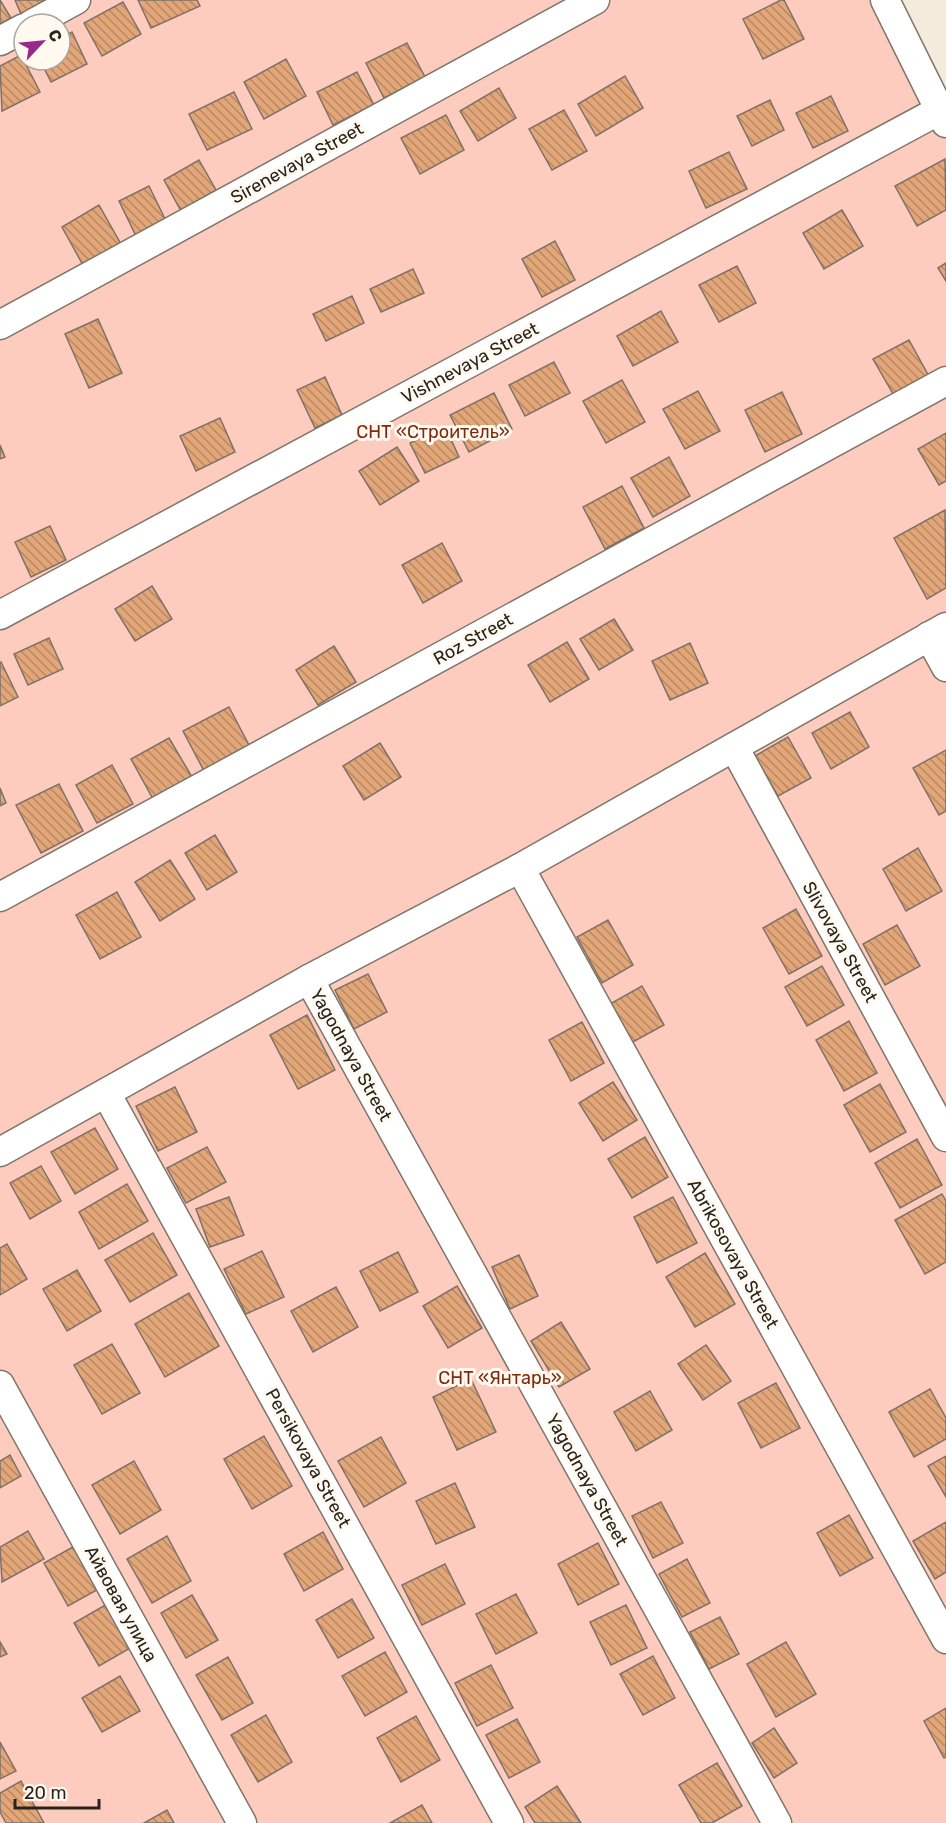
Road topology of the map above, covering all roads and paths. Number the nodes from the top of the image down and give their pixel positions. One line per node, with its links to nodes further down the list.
1 (76, 0): 4 (street)
2 (595, 0): 6 (street, Sirenevaya Street)
3 (885, 0): 5 (street)
4 (54, 12)
5 (943, 116): 8 (street, Vishnevaya Street)
6 (0, 326)
7 (946, 381): 13 (street, Roz Street)
8 (0, 615)
9 (938, 632): 10 (street); 11 (street)
10 (946, 667)
11 (734, 747): 12 (street); 16 (street, Slivovaya Street)
12 (520, 868): 14 (street); 19 (street, Abrikosovaya Street)
13 (2, 893)
14 (309, 979): 15 (street); 22 (street, Yagodnaya Street)
15 (106, 1093): 17 (street); 21 (street, Persikovaya Street)
16 (946, 1137)
17 (0, 1152)
18 (0, 1385): 20 (street, Айвовая улица)
19 (946, 1640)
20 (242, 1823)
21 (509, 1823)
22 (777, 1823)

